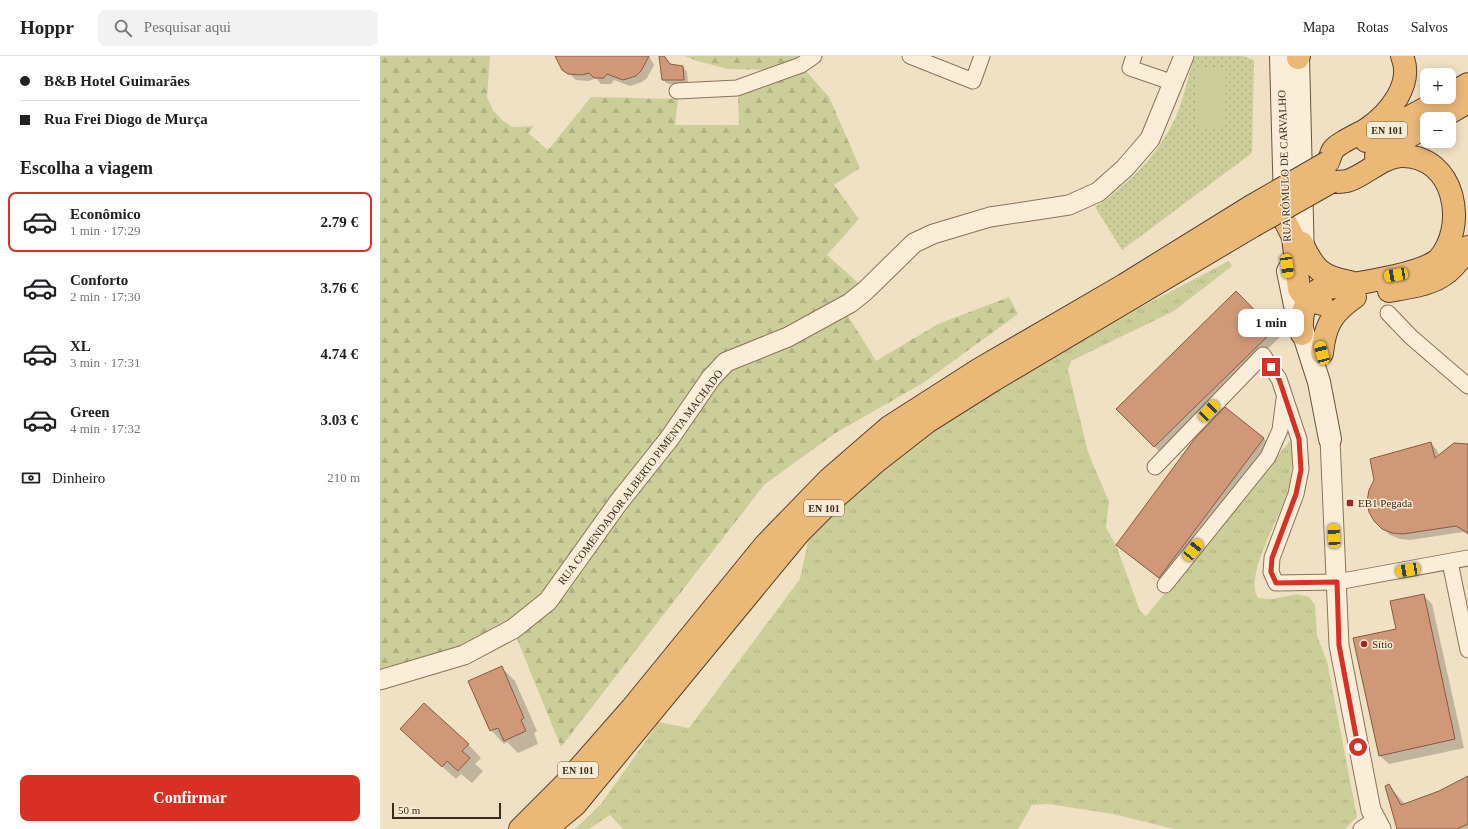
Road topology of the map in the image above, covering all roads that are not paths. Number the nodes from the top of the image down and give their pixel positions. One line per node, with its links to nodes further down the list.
1 (814, 56): 10 (street)
2 (910, 56): 3 (street)
3 (982, 56)
4 (1134, 56): 8 (street)
5 (1184, 56): 8 (street, RUA COMENDADOR ALBERTO PIMENTA MACHADO)
6 (1294, 56): 18 (main road, RUA RÓMULO DE CARVALHO); 19 (main road, RUA RÓMULO DE CARVALHO)
7 (1402, 56): 16 (highway)
8 (1174, 83): 35 (street, RUA COMENDADOR ALBERTO PIMENTA MACHADO)
9 (1468, 84): 11 (highway)
10 (677, 91)
11 (1456, 91)
12 (1468, 102): 14 (highway)
13 (1435, 104): 16 (highway, EN 101)
14 (1451, 112)
15 (1420, 129): 16 (highway, EN 101)
16 (1330, 172): 17 (highway, EN 101, bridge); 21 (highway)
17 (1252, 216): 37 (highway, EN 101); 38 (highway, EN 101)
18 (1286, 223): 22 (highway); 24 (main road, RUA RÓMULO DE CARVALHO)
19 (1302, 243): 21 (highway); 22 (main road, RUA RÓMULO DE CARVALHO)
20 (1468, 247): 21 (highway)
21 (1354, 290): 22 (highway); 25 (highway)
22 (1308, 300): 24 (highway); 25 (main road, RUA RÓMULO DE CARVALHO)
23 (1388, 313): 26 (street)
24 (1302, 334): 28 (main road, RUA RÓMULO DE CARVALHO)
25 (1322, 353): 28 (main road, RUA RÓMULO DE CARVALHO)
26 (1468, 386)
27 (1285, 396): 29 (street); 32 (street); 33 (street)
28 (1330, 439): 32 (street, RUA RÓMULO DE CARVALHO)
29 (1155, 467)
30 (1468, 558): 31 (street)
31 (1450, 562): 32 (street); 34 (street)
32 (1337, 582): 36 (street, RUA RÓMULO DE CARVALHO)
33 (1166, 585)
34 (1468, 650)
35 (380, 680)
36 (1372, 826)
37 (520, 829)
38 (546, 829)

